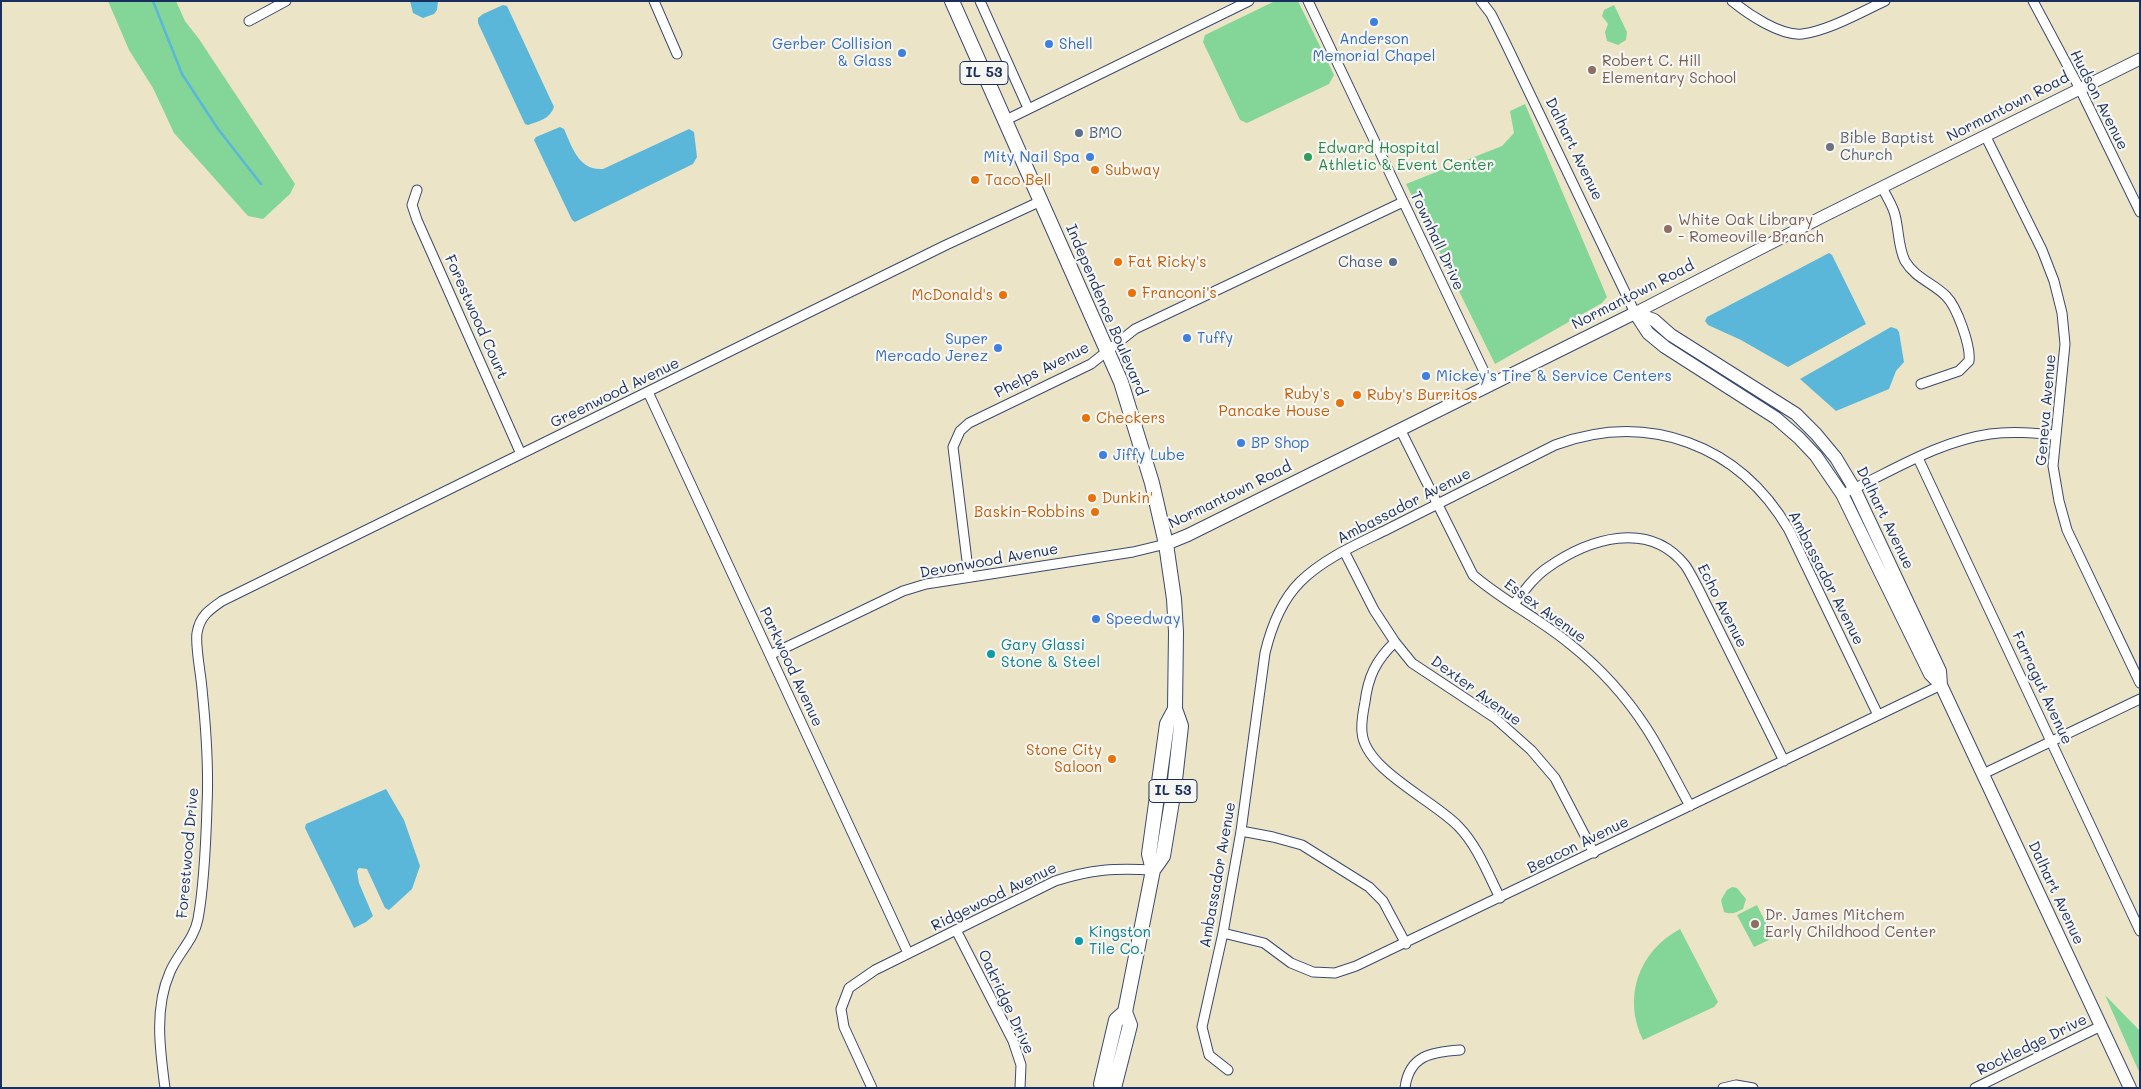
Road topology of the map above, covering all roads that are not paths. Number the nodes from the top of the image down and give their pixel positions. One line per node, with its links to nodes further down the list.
1 (286, 1): 12 (street)
2 (654, 1): 13 (street)
3 (952, 1): 17 (main road, Independence Boulevard / IL 53)
4 (980, 1): 16 (street)
5 (1249, 1): 16 (street)
6 (1308, 1): 22 (street, Townhall Drive)
7 (1481, 1): 24 (street, Dalhart Avenue)
8 (1732, 1): 11 (street)
9 (1885, 1): 11 (street)
10 (2034, 1): 15 (street, Hudson Avenue)
11 (1869, 5)
12 (250, 21)
13 (677, 54)
14 (2140, 59): 15 (street, Normantown Road)
15 (2080, 89): 18 (street, Normantown Road); 23 (street, Hudson Avenue)
16 (1028, 108): 17 (street)
17 (1006, 120): 21 (main road, Independence Boulevard / IL 53)
18 (1986, 137): 19 (street, Normantown Road); 30 (street, Geneva Avenue)
19 (1882, 187): 24 (street, Normantown Road); 27 (street)
20 (417, 190): 31 (street, Forestwood Court)
21 (1041, 201): 25 (main road, Independence Boulevard / IL 53); 28 (street, Greenwood Avenue)
22 (1403, 202): 25 (street, Phelps Avenue); 26 (street, Townhall Drive)
23 (2140, 212)
24 (1635, 313): 26 (main road, Normantown Road); 33 (main road, Dalhart Avenue); 34 (main road, Dalhart Avenue)
25 (1108, 349): 36 (main road, Independence Boulevard / IL 53); 38 (street, Phelps Avenue)
26 (1490, 384): 29 (main road, Normantown Road)
27 (1921, 384)
28 (648, 392): 31 (street, Greenwood Avenue); 42 (street, Parkwood Avenue)
29 (1400, 429): 35 (street, Essex Avenue); 36 (main road, Normantown Road)
30 (2055, 435): 32 (street); 43 (street, Geneva Avenue)
31 (521, 454): 40 (street, Greenwood Avenue)
32 (1918, 458): 33 (street); 47 (street, Farragut Avenue)
33 (1854, 488): 34 (street); 44 (main road, Dalhart Avenue)
34 (1842, 494): 44 (main road, Dalhart Avenue)
35 (1437, 504): 37 (street, Ambassador Avenue); 39 (street, Essex Avenue); 46 (street, Ambassador Avenue)
36 (1166, 544): 38 (street, Devonwood Avenue); 53 (main road, Independence Boulevard / IL 53)
37 (1344, 552): 41 (street, Dexter Avenue); 51 (street, Ambassador Avenue)
38 (969, 577): 42 (street, Devonwood Avenue)
39 (1514, 604): 48 (street, Echo Avenue); 50 (street, Essex Avenue)
40 (204, 614): 64 (street, Forestwood Drive)
41 (1394, 642): 52 (street, Dexter Avenue); 54 (street)
42 (770, 655): 59 (street, Parkwood Avenue)
43 (2140, 683)
44 (1941, 685): 46 (street, Beacon Avenue); 49 (main road, Dalhart Avenue)
45 (2140, 699): 47 (street)
46 (1878, 715): 48 (street, Beacon Avenue)
47 (2052, 741): 49 (street); 56 (street, Farragut Avenue)
48 (1784, 761): 50 (street, Beacon Avenue)
49 (1983, 774): 61 (main road, Dalhart Avenue)
50 (1690, 806): 52 (street, Beacon Avenue)
51 (1241, 831): 57 (street, Ambassador Avenue); 58 (street)
52 (1594, 853): 54 (street, Beacon Avenue)
53 (1153, 870): 55 (street, Ridgewood Avenue); 60 (main road, Independence Boulevard / IL 53)
54 (1500, 898): 58 (street, Beacon Avenue)
55 (956, 930): 59 (street, Ridgewood Avenue); 66 (street, Oakridge Drive)
56 (2140, 931)
57 (1223, 934): 58 (street, Beacon Avenue); 63 (street, Ambassador Avenue)
58 (1406, 944)
59 (908, 953): 65 (street, Ridgewood Avenue)
60 (1125, 1012): 67 (main road, Independence Boulevard / IL 53); 68 (main road, Independence Boulevard / IL 53)
61 (2101, 1026): 72 (street, Rockledge Drive); 73 (main road, Dalhart Avenue)
62 (1460, 1050): 69 (street)
63 (1228, 1070)
64 (165, 1088)
65 (872, 1088)
66 (1020, 1088)
67 (1103, 1088)
68 (1114, 1088)
69 (1405, 1088)
70 (1723, 1088): 71 (street)
71 (1753, 1088)
72 (1975, 1088)
73 (2130, 1088)

